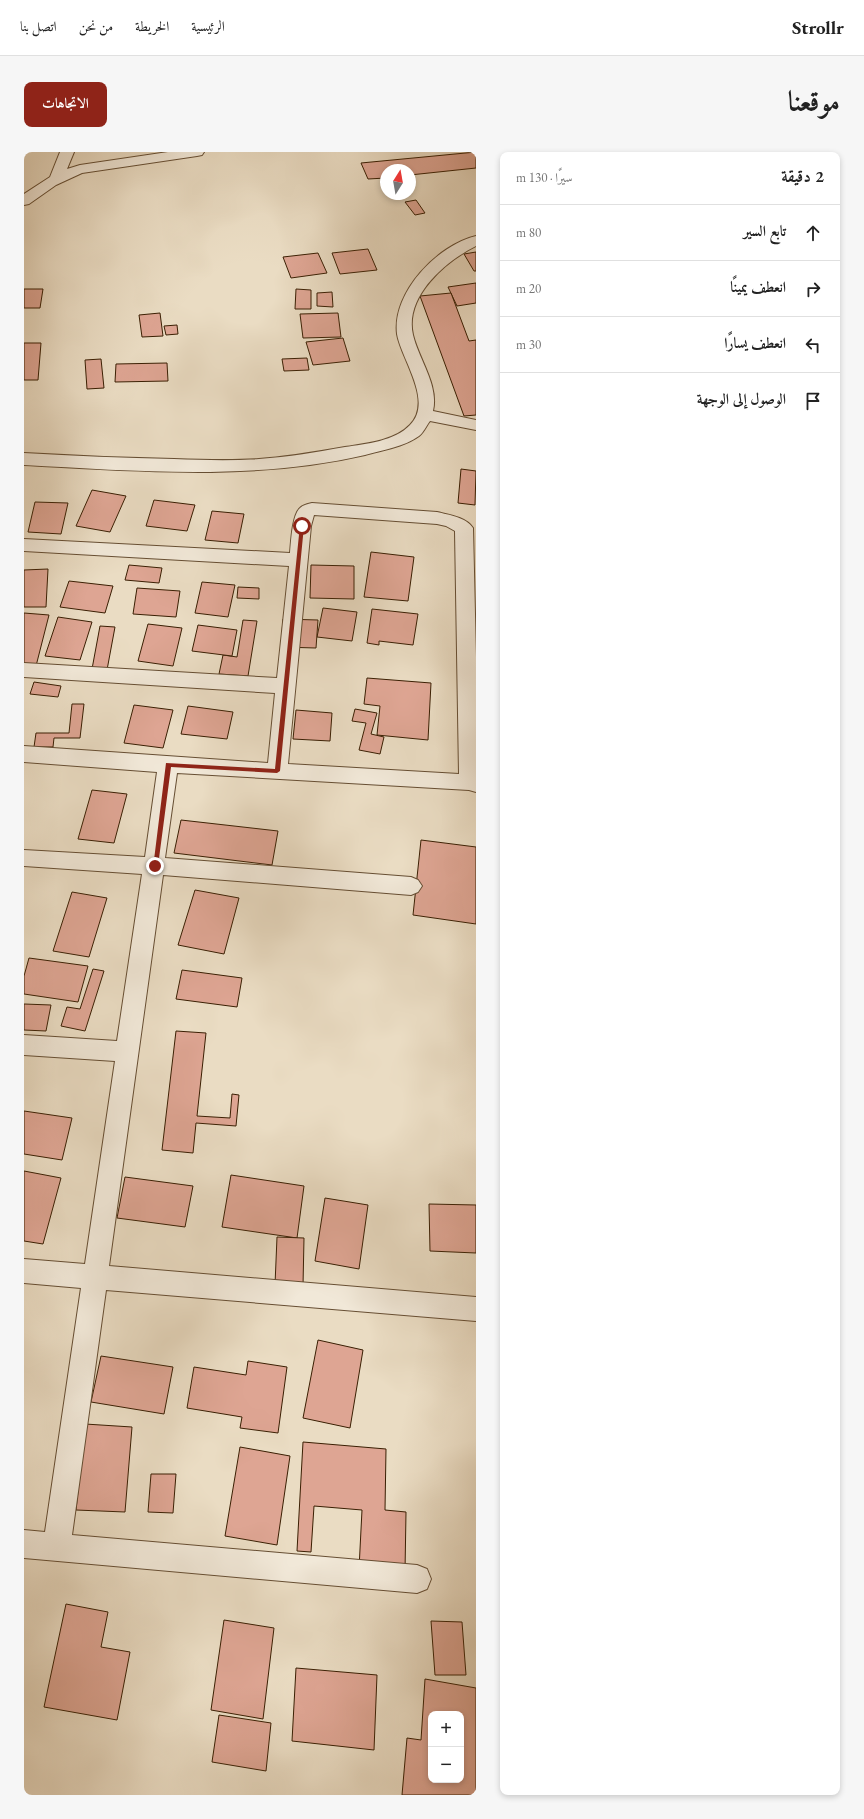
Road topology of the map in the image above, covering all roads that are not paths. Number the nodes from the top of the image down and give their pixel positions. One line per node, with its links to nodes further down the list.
1 (66, 152): 3 (street)
2 (197, 152): 3 (street)
3 (56, 179): 4 (street)
4 (24, 200)
5 (476, 240): 6 (street)
6 (425, 415): 7 (street); 8 (street)
7 (476, 424)
8 (24, 459)
9 (24, 545): 10 (street)
10 (298, 560): 12 (street); 16 (street)
11 (24, 670): 12 (street)
12 (286, 686): 15 (street)
13 (24, 754): 14 (street)
14 (168, 765): 15 (street); 18 (street)
15 (277, 771): 16 (street)
16 (472, 783)
17 (24, 858): 18 (street)
18 (155, 866): 19 (street); 21 (street)
19 (411, 886)
20 (24, 1045): 21 (street)
21 (127, 1052): 23 (street)
22 (24, 1271): 23 (street)
23 (94, 1276): 24 (street); 26 (street)
24 (476, 1309)
25 (24, 1544): 26 (street)
26 (57, 1547): 27 (street)
27 (417, 1579)

